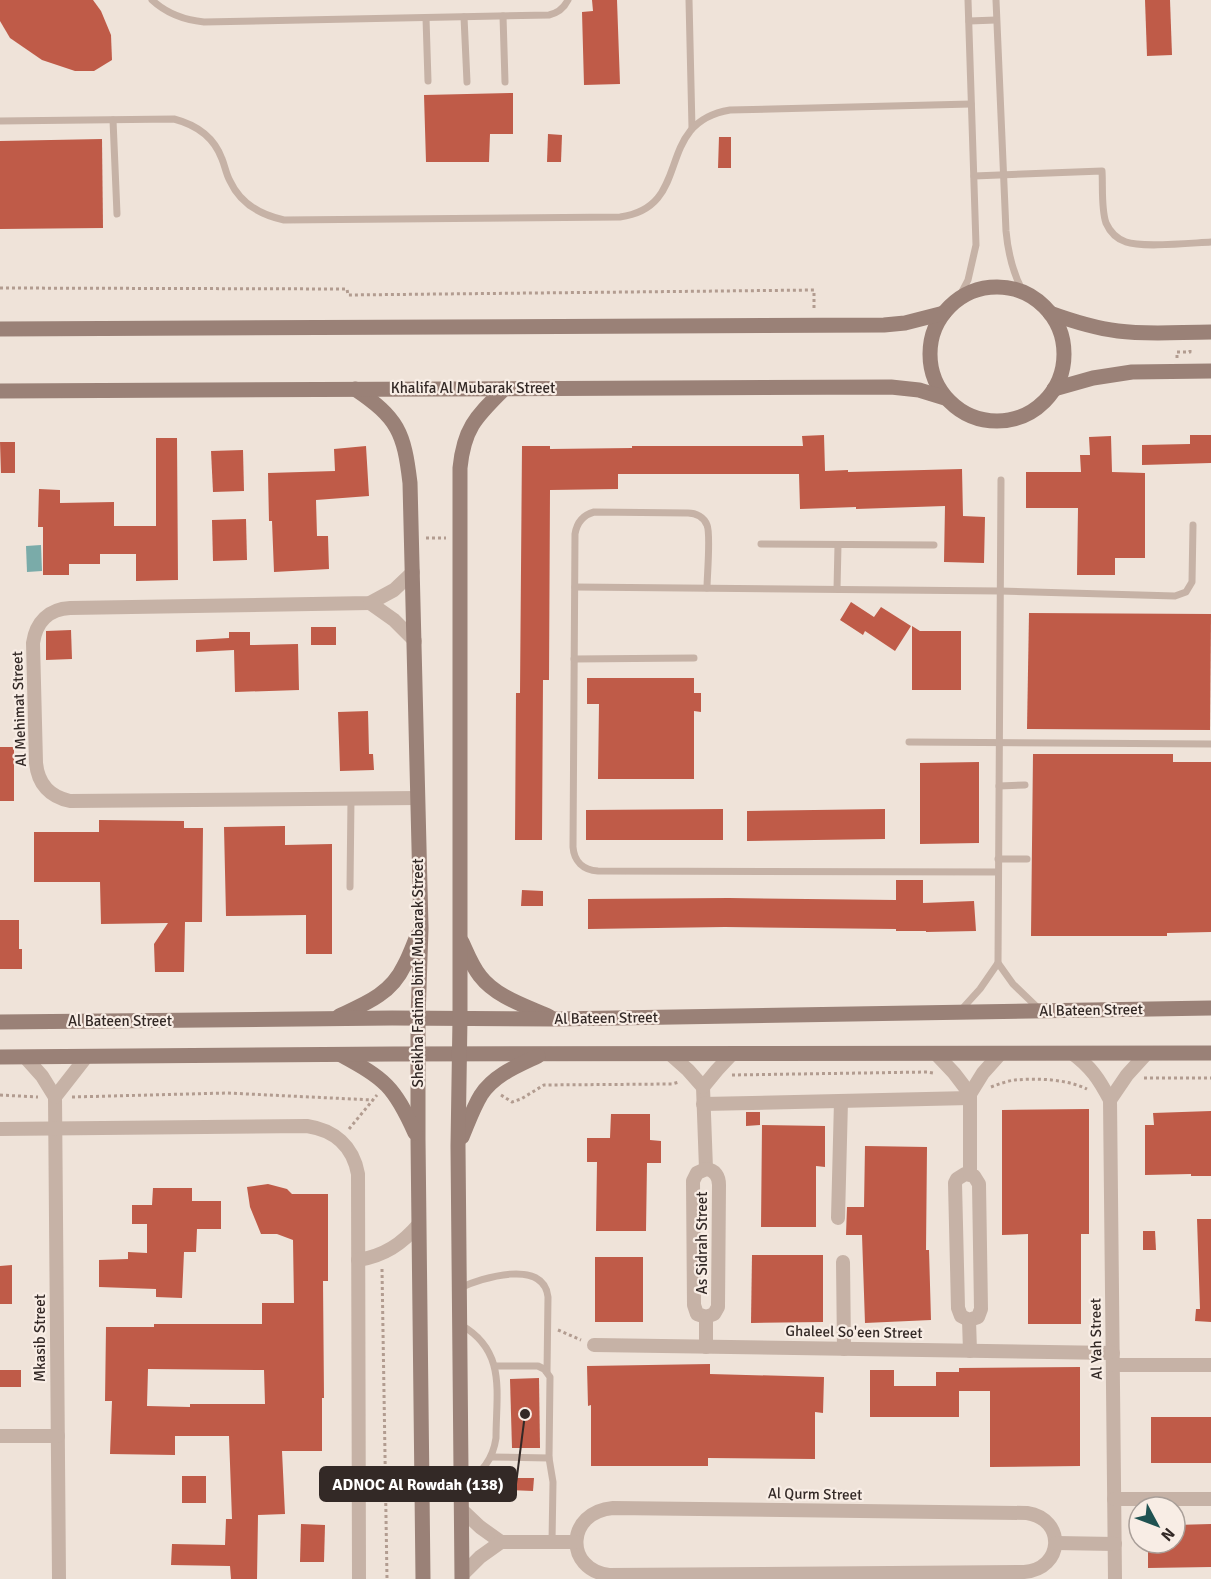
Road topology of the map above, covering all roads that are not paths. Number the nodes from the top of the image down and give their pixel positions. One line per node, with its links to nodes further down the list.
1 (152, 0): 8 (lane)
2 (568, 0): 6 (lane)
3 (689, 0): 17 (lane)
4 (968, 0): 10 (lane)
5 (996, 0): 9 (lane)
6 (502, 16): 7 (lane); 13 (lane)
7 (464, 17): 8 (lane); 12 (lane)
8 (426, 18): 11 (lane)
9 (996, 20): 10 (lane); 18 (lane)
10 (969, 21): 14 (lane)
11 (428, 81)
12 (467, 82)
13 (505, 82)
14 (971, 104): 17 (lane); 19 (lane)
15 (113, 120): 16 (lane); 17 (lane); 20 (lane)
16 (0, 121)
17 (692, 128)
18 (1003, 174): 19 (lane); 21 (lane); 22 (lane)
19 (974, 176): 23 (lane)
20 (117, 214)
21 (1211, 242)
22 (1023, 292): 23 (main road); 25 (main road)
23 (957, 301): 24 (main road)
24 (944, 313): 26 (main road); 33 (main road)
25 (1050, 313): 27 (main road); 31 (main road)
26 (0, 329)
27 (1211, 332)
28 (1211, 371): 31 (main road)
29 (505, 388): 30 (main road, Khalifa Al Mubarak Street); 33 (main road, Khalifa Al Mubarak Street); 60 (main road)
30 (355, 389): 32 (main road, Khalifa Al Mubarak Street); 39 (main road, Sheikha Fatima bint Mubarak Street)
31 (1054, 389): 33 (main road)
32 (0, 391)
33 (945, 398)
34 (1000, 480): 43 (lane)
35 (1193, 525): 43 (lane)
36 (761, 544): 37 (lane)
37 (838, 544): 38 (lane); 42 (lane)
38 (934, 545)
39 (413, 572): 44 (street); 45 (main road, Sheikha Fatima bint Mubarak Street)
40 (574, 587): 41 (lane); 41 (lane); 47 (lane)
41 (707, 588): 42 (lane)
42 (837, 589): 43 (lane)
43 (1000, 591): 49 (lane)
44 (370, 603): 45 (street); 53 (street, Al Mehimat Street)
45 (415, 641): 54 (main road, Sheikha Fatima bint Mubarak Street)
46 (694, 658): 47 (lane)
47 (574, 659): 57 (lane)
48 (909, 742): 49 (lane)
49 (999, 743): 50 (lane); 52 (lane)
50 (1211, 744)
51 (1025, 785): 52 (lane)
52 (999, 786): 55 (lane)
53 (351, 798): 54 (street, Al Mehimat Street); 58 (lane)
54 (418, 798): 59 (main road, Sheikha Fatima bint Mubarak Street)
55 (998, 859): 56 (lane); 57 (lane)
56 (1027, 859)
57 (998, 872): 61 (lane)
58 (350, 887)
59 (421, 928): 66 (main road, Sheikha Fatima bint Mubarak Street); 68 (main road)
60 (460, 939): 65 (main road); 67 (main road)
61 (998, 963): 63 (lane); 64 (lane)
62 (1211, 1008): 63 (main road, Al Bateen Street)
63 (1042, 1011): 64 (main road, Al Bateen Street)
64 (958, 1012): 67 (main road, Al Bateen Street)
65 (460, 1018): 66 (main road, Al Bateen Street); 67 (main road, Al Bateen Street); 76 (main road)
66 (418, 1019): 68 (main road, Al Bateen Street); 75 (main road, Sheikha Fatima bint Mubarak Street)
67 (555, 1019)
68 (331, 1020): 69 (main road, Al Bateen Street)
69 (0, 1022)
70 (1000, 1053): 71 (main road); 80 (main road); 85 (street)
71 (1072, 1053): 72 (main road); 87 (street, Al Yah Street)
72 (1147, 1053): 73 (main road); 87 (street)
73 (1211, 1053)
74 (338, 1054): 75 (main road); 81 (main road); 92 (main road)
75 (418, 1054): 76 (main road); 92 (main road, Sheikha Fatima bint Mubarak Street)
76 (460, 1054): 77 (main road); 93 (main road)
77 (541, 1054): 78 (main road); 93 (main road)
78 (670, 1054): 79 (main road); 84 (street)
79 (732, 1054): 80 (main road); 84 (street)
80 (936, 1054): 85 (street)
81 (87, 1056): 83 (main road); 86 (street)
82 (0, 1057): 83 (main road)
83 (26, 1057): 86 (street)
84 (703, 1087): 89 (street, As Sidrah Street)
85 (970, 1096): 88 (street); 95 (street)
86 (55, 1097): 91 (street, Mkasib Street)
87 (1110, 1100): 108 (street, Al Yah Street)
88 (841, 1101): 89 (street); 96 (street)
89 (704, 1104): 94 (street, As Sidrah Street)
90 (0, 1128): 91 (street)
91 (55, 1128): 98 (street); 113 (street, Mkasib Street)
92 (418, 1139): 97 (main road, Sheikha Fatima bint Mubarak Street)
93 (458, 1146): 100 (main road)
94 (706, 1169): 101 (street, As Sidrah Street); 101 (street, As Sidrah Street)
95 (970, 1174): 102 (street); 102 (street)
96 (838, 1218)
97 (418, 1224): 98 (street); 130 (main road, Sheikha Fatima bint Mubarak Street)
98 (358, 1260): 129 (street)
99 (843, 1262): 106 (street)
100 (460, 1288): 103 (main road); 111 (lane)
101 (706, 1317): 105 (street, As Sidrah Street)
102 (969, 1320): 107 (street)
103 (460, 1325): 110 (lane); 116 (main road)
104 (594, 1345): 105 (street, Ghaleel So'een Street)
105 (706, 1347): 106 (street, Ghaleel So'een Street)
106 (844, 1349): 107 (street, Ghaleel So'een Street)
107 (970, 1351): 108 (street, Ghaleel So'een Street)
108 (1113, 1359): 109 (street, Ghaleel So'een Street); 117 (street, Al Yah Street)
109 (1211, 1365)
110 (495, 1366): 111 (lane); 114 (lane)
111 (547, 1372): 115 (lane)
112 (0, 1436): 113 (street)
113 (58, 1436): 128 (street, Mkasib Street)
114 (491, 1457): 115 (lane); 116 (lane)
115 (549, 1458): 121 (lane)
116 (460, 1485): 119 (main road)
117 (1114, 1499): 118 (street); 124 (street, Al Yah Street)
118 (1211, 1499)
119 (461, 1509): 120 (street); 126 (main road)
120 (501, 1542): 121 (street); 126 (street)
121 (552, 1542): 122 (street)
122 (576, 1542): 123 (street, Al Qurm Street); 127 (street)
123 (1056, 1543): 124 (street); 125 (street)
124 (1115, 1544): 131 (street, Al Yah Street)
125 (842, 1576): 127 (street)
126 (462, 1577)
127 (628, 1577)
128 (59, 1579)
129 (359, 1579)
130 (423, 1579)
131 (1115, 1579)

